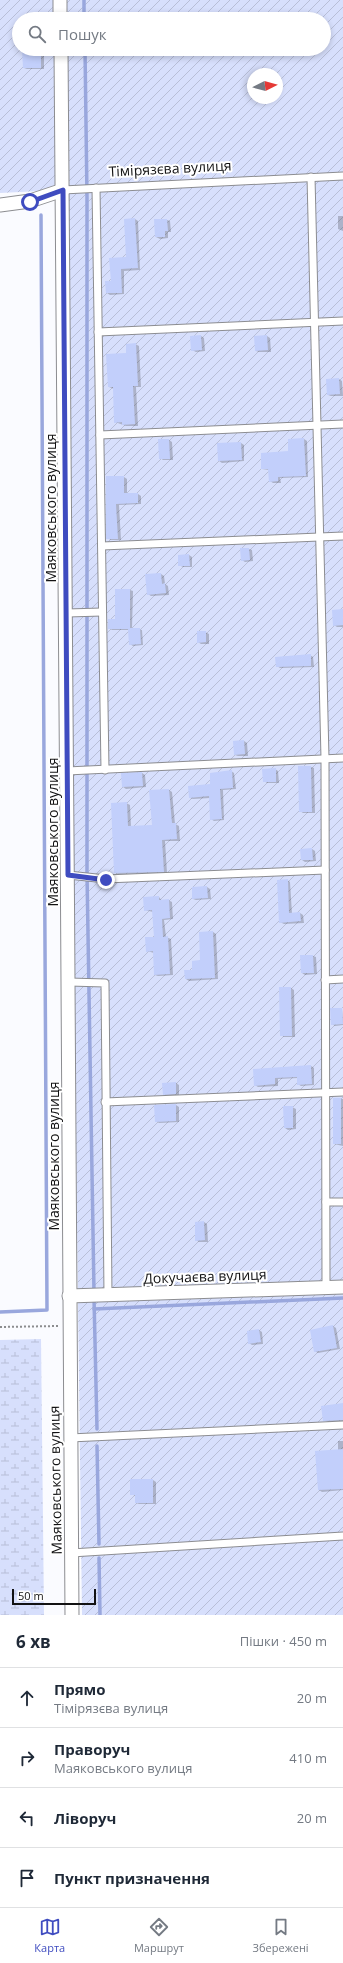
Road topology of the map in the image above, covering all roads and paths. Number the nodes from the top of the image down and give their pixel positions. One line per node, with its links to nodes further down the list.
1 (60, 0): 2 (street)
2 (60, 12)
3 (61, 56): 7 (street, Маяковського вулиця)
4 (343, 176): 5 (lane, Тімірязєва вулиця)
5 (311, 177): 6 (lane, Тімірязєва вулиця); 10 (lane)
6 (96, 188): 7 (lane, Тімірязєва вулиця); 11 (lane)
7 (63, 190): 8 (street, Тімірязєва вулиця); 19 (street, Маяковського вулиця)
8 (0, 205)
9 (343, 321): 10 (lane)
10 (315, 322): 11 (lane); 13 (lane)
11 (98, 332): 14 (lane)
12 (343, 424): 13 (lane)
13 (317, 425): 14 (lane); 16 (lane)
14 (100, 435): 17 (lane)
15 (343, 536): 16 (lane)
16 (320, 537): 17 (lane); 20 (lane)
17 (102, 546): 18 (lane)
18 (102, 612): 19 (lane); 22 (lane)
19 (66, 613): 23 (street, Маяковського вулиця)
20 (325, 758): 21 (lane); 22 (lane); 24 (lane)
21 (343, 758)
22 (105, 770): 23 (lane)
23 (68, 771): 25 (street, Маяковського вулиця)
24 (325, 870): 25 (lane); 27 (lane)
25 (68, 875): 28 (street, Маяковського вулиця)
26 (343, 979): 27 (lane)
27 (325, 980): 29 (lane)
28 (74, 983): 31 (lane); 36 (street, Маяковського вулиця)
29 (326, 1092): 30 (lane); 31 (lane); 32 (lane)
30 (343, 1092)
31 (105, 1102): 37 (lane)
32 (326, 1202): 33 (lane); 34 (lane)
33 (343, 1202)
34 (326, 1287): 35 (street, Докучаєва вулиця); 37 (street, Докучаєва вулиця)
35 (343, 1287)
36 (69, 1296): 37 (street, Докучаєва вулиця); 38 (street, Маяковського вулиця)
37 (105, 1296)
38 (69, 1326): 39 (path); 41 (street, Маяковського вулиця)
39 (0, 1327)
40 (343, 1425): 41 (lane)
41 (70, 1438): 43 (street, Маяковського вулиця)
42 (343, 1536): 43 (lane)
43 (71, 1552): 44 (street, Маяковського вулиця)
44 (72, 1615)

